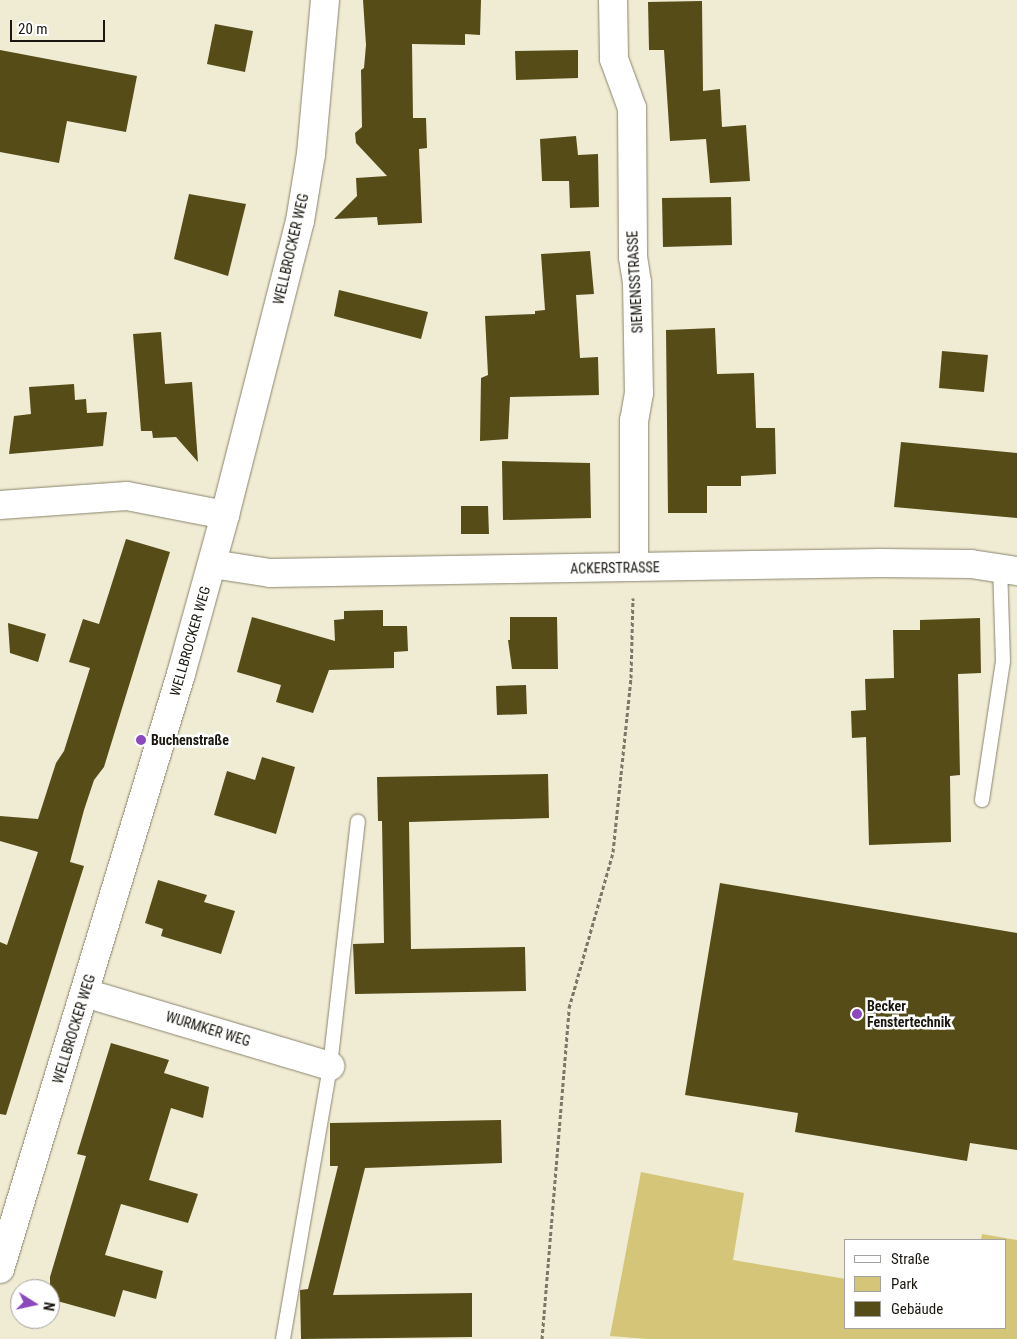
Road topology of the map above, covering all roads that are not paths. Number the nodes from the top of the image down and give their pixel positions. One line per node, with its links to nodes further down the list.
1 (325, 0): 4 (street, WELLBROCKER WEG)
2 (613, 0): 6 (street, SIEMENSSTRASSE)
3 (0, 505): 4 (street)
4 (225, 516): 5 (street, WELLBROCKER WEG)
5 (212, 564): 6 (street, ACKERSTRASSE); 10 (street, WELLBROCKER WEG)
6 (634, 567): 7 (street, ACKERSTRASSE)
7 (1008, 569): 8 (lane)
8 (982, 800)
9 (358, 822): 11 (lane)
10 (85, 993): 11 (street, WURMKER WEG); 12 (street, WELLBROCKER WEG)
11 (330, 1066): 13 (lane)
12 (0, 1269)
13 (282, 1339)

